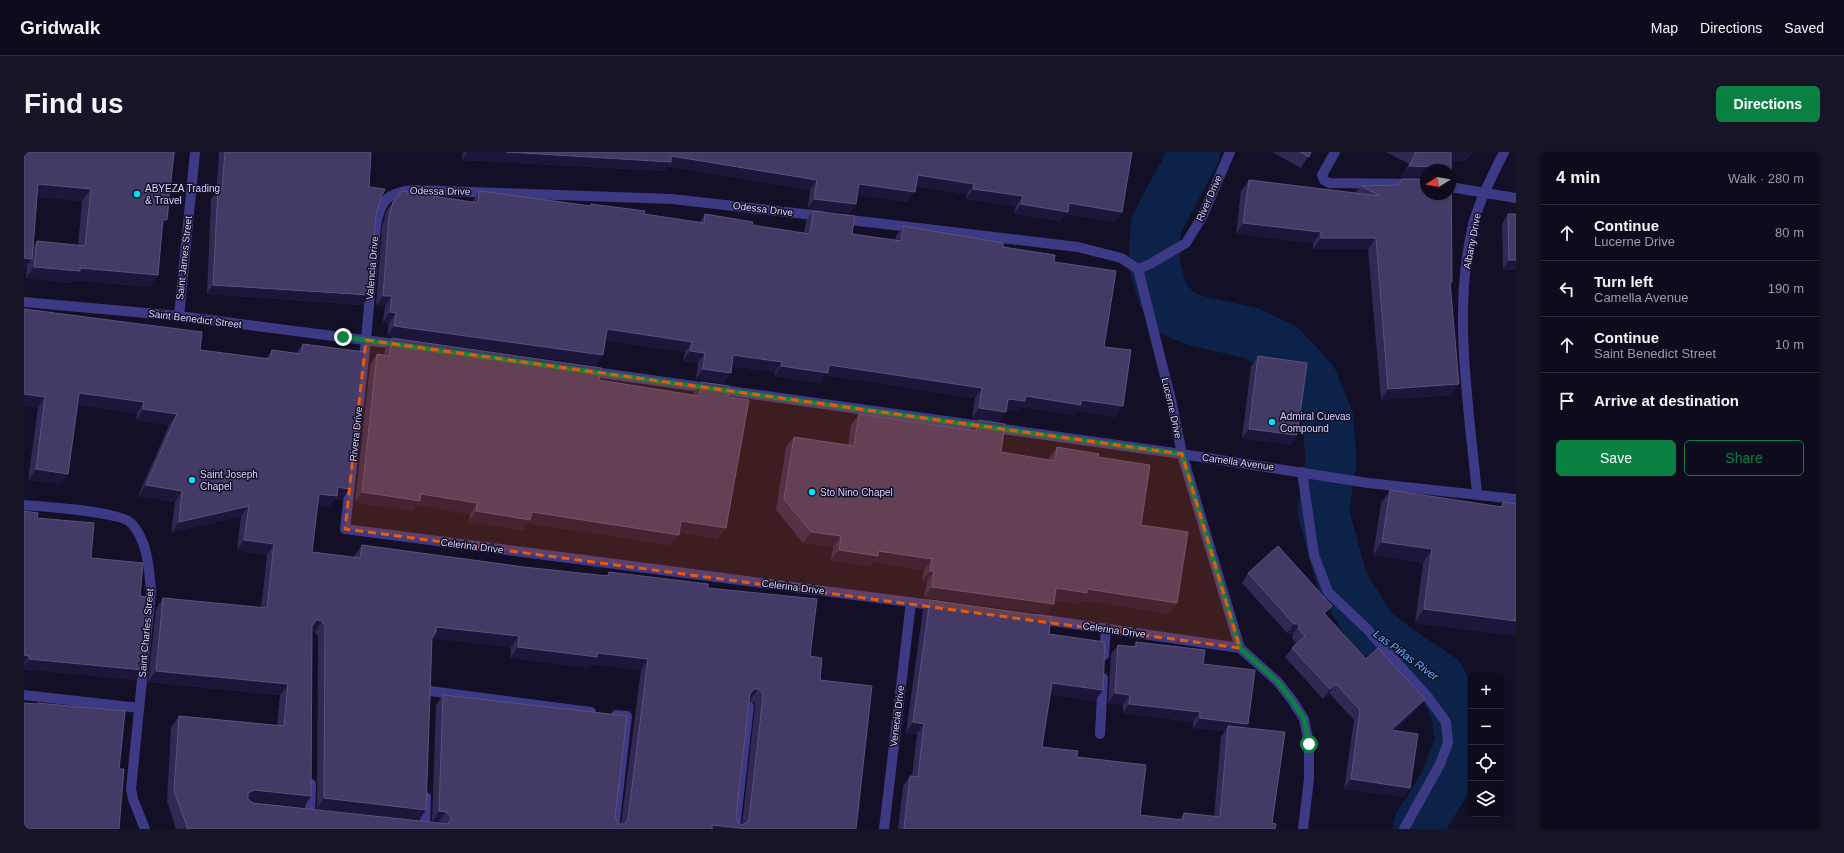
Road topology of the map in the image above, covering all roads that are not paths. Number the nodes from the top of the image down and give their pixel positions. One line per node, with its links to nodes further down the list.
1 (195, 152): 12 (street, Saint James Street)
2 (1230, 152): 10 (street, River Drive)
3 (1335, 152): 5 (street)
4 (1504, 152): 7 (street, Albany Drive)
5 (1420, 184)
6 (1456, 188): 7 (street)
7 (1483, 193): 8 (street); 18 (street, Albany Drive)
8 (1516, 198)
9 (385, 199): 10 (street, Odessa Drive); 13 (street, Valencia Drive)
10 (1138, 268): 16 (street, Lucerne Drive)
11 (24, 302): 12 (street, Saint Benedict Street)
12 (178, 316): 13 (street, Saint Benedict Street)
13 (366, 340): 14 (street); 21 (street, Rivera Drive)
14 (414, 346)
15 (580, 370): 16 (street, Camella Avenue)
16 (1182, 454): 17 (street, Camella Avenue); 26 (street, Lucerne Drive)
17 (1302, 472): 18 (street, Camella Avenue); 41 (street)
18 (1477, 494): 19 (street, Camella Avenue)
19 (1516, 499)
20 (24, 505): 30 (street, Saint Charles Street)
21 (345, 529): 22 (street, Celerina Drive)
22 (910, 602): 23 (street, Celerina Drive); 39 (street, Venecia Drive)
23 (950, 607)
24 (1028, 618): 25 (street, Celerina Drive)
25 (1106, 628): 26 (street, Celerina Drive); 31 (street)
26 (1240, 648): 40 (street)
27 (430, 691): 37 (street)
28 (24, 695): 30 (street)
29 (749, 706): 38 (street)
30 (139, 708): 35 (street, Saint Charles Street)
31 (1100, 734)
32 (311, 775): 34 (street)
33 (427, 790): 36 (street)
34 (311, 814)
35 (145, 829)
36 (437, 829)
37 (614, 829)
38 (735, 829)
39 (884, 829)
40 (1303, 829)
41 (1404, 829)

